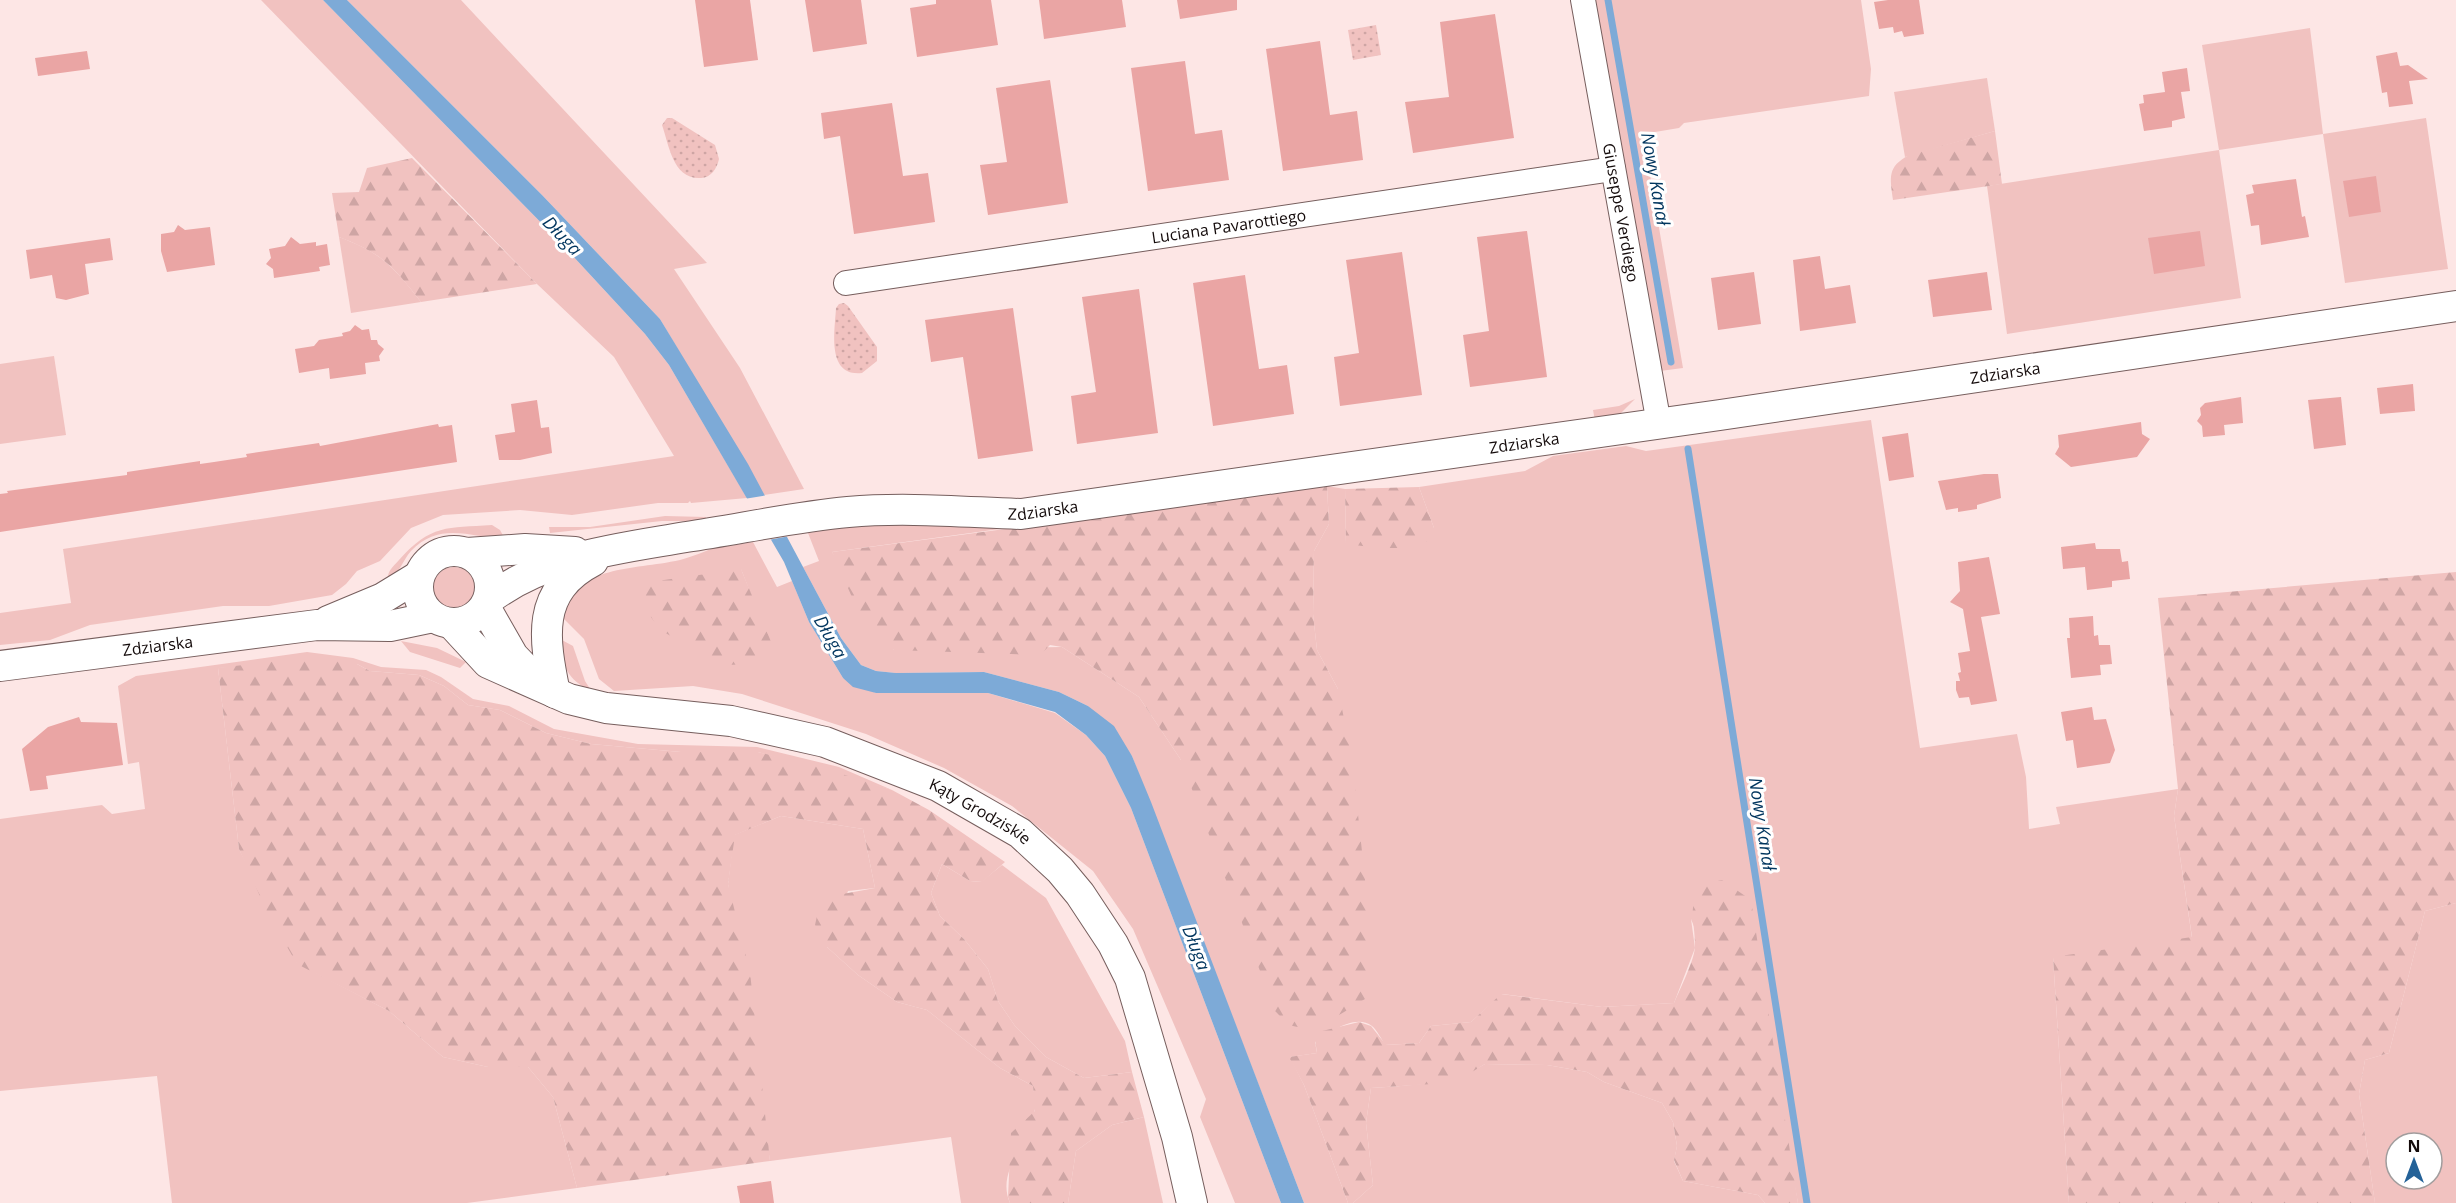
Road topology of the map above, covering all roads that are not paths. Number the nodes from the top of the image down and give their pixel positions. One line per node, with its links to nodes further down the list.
1 (1583, 0): 2 (street, Giuseppe Verdiego)
2 (1613, 169): 3 (street, Luciana Pavarottiego); 5 (street, Giuseppe Verdiego)
3 (846, 283)
4 (2456, 306): 5 (street, Zdziarska)
5 (1659, 424): 6 (street, Zdziarska)
6 (605, 551): 7 (street, Zdziarska); 9 (street, Zdziarska); 15 (street)
7 (467, 553): 8 (street); 9 (street)
8 (419, 576): 10 (street); 11 (street, Zdziarska)
9 (487, 603): 10 (street); 15 (street)
10 (442, 621): 12 (street, Zdziarska); 13 (street, Kąty Grodziskie)
11 (317, 626): 12 (street, Zdziarska); 14 (street, Zdziarska)
12 (390, 626): 13 (street)
13 (478, 656): 15 (street, Kąty Grodziskie)
14 (0, 666)
15 (548, 689): 16 (street, Kąty Grodziskie)
16 (1192, 1203)

